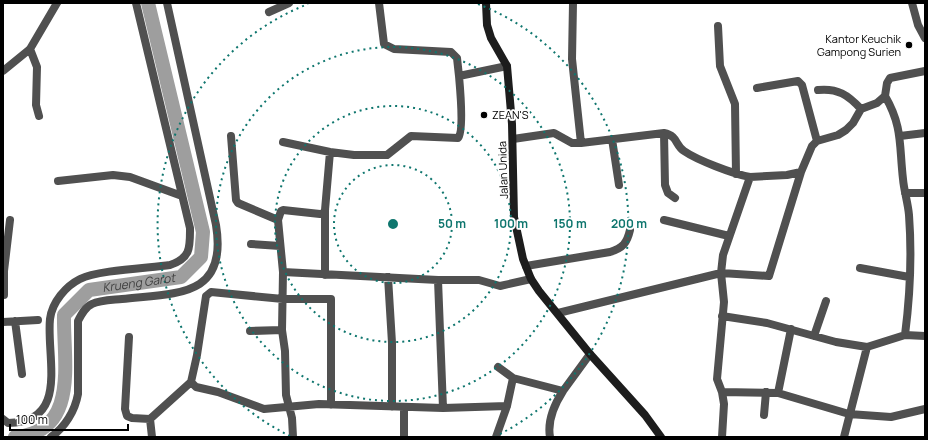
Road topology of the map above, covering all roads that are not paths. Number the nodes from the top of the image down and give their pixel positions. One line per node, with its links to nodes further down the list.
1 (57, 3): 12 (street)
2 (136, 3): 39 (street)
3 (167, 3): 59 (street)
4 (289, 3): 9 (street)
5 (379, 3): 16 (street)
6 (486, 3): 13 (street, Jalan Unida)
7 (573, 3): 30 (street)
8 (912, 3): 11 (street)
9 (269, 12)
10 (718, 26): 33 (street)
11 (925, 38)
12 (30, 49): 14 (street); 21 (street)
13 (507, 66): 16 (street); 26 (street, Jalan Unida)
14 (3, 71)
15 (925, 71): 19 (street)
16 (459, 76): 31 (street)
17 (757, 88): 28 (street)
18 (818, 90): 20 (street)
19 (885, 96): 20 (street); 25 (street)
20 (861, 109): 28 (street)
21 (39, 116)
22 (664, 133): 27 (street); 33 (street); 40 (street)
23 (925, 133): 25 (street)
24 (231, 136): 43 (street)
25 (900, 136): 37 (street)
26 (513, 138): 30 (street); 49 (street, Jalan Unida)
27 (612, 138): 30 (street); 36 (street)
28 (817, 140): 32 (street)
29 (283, 142): 31 (street)
30 (581, 143)
31 (330, 152): 41 (street)
32 (801, 172): 34 (street); 53 (street)
33 (736, 174): 34 (street)
34 (750, 177): 46 (street)
35 (58, 181): 39 (street)
36 (619, 185)
37 (905, 193): 38 (street); 56 (street)
38 (925, 193)
39 (182, 196): 96 (street)
40 (675, 198)
41 (325, 210): 43 (street); 54 (street)
42 (10, 220): 51 (street)
43 (278, 220): 48 (street)
44 (664, 220): 46 (street)
45 (630, 230): 49 (street)
46 (729, 236): 53 (street)
47 (251, 244): 48 (street)
48 (280, 246): 52 (street)
49 (526, 266): 57 (street, Jalan Unida)
50 (860, 268): 56 (street)
51 (4, 271): 61 (street)
52 (283, 272): 54 (street); 62 (street)
53 (721, 273): 64 (street); 65 (street)
54 (325, 275): 55 (street)
55 (388, 277): 58 (street); 88 (street)
56 (909, 277): 72 (street)
57 (531, 279): 58 (street); 64 (street, Jalan Unida)
58 (438, 280): 91 (street)
59 (201, 284): 60 (street); 97 (street)
60 (208, 293): 62 (street); 81 (street)
61 (4, 295)
62 (283, 299): 70 (street); 86 (street)
63 (826, 301): 73 (street)
64 (558, 313): 77 (street, Jalan Unida)
65 (722, 316): 69 (street); 83 (street)
66 (38, 320): 67 (street)
67 (15, 321): 68 (street); 79 (street)
68 (3, 322)
69 (791, 328): 73 (street); 85 (street)
70 (282, 330): 71 (street); 87 (street)
71 (250, 331)
72 (905, 335): 74 (street); 76 (street)
73 (814, 336): 76 (street)
74 (925, 336)
75 (128, 337): 95 (street)
76 (867, 348): 93 (street)
77 (590, 354): 82 (street); 103 (street, Jalan Unida)
78 (498, 367): 80 (street)
79 (22, 374)
80 (513, 378): 82 (street); 89 (street)
81 (191, 382): 87 (street); 95 (street)
82 (563, 391): 102 (street)
83 (722, 392): 84 (street); 104 (street)
84 (766, 392): 85 (street); 94 (street)
85 (778, 393): 93 (street)
86 (331, 404): 87 (street); 88 (street)
87 (289, 405): 99 (street)
88 (392, 406): 90 (street)
89 (508, 406): 91 (street); 101 (street)
90 (404, 407): 91 (street); 100 (street)
91 (443, 408)
92 (925, 409): 93 (street)
93 (849, 414): 105 (street)
94 (764, 415)
95 (150, 419): 98 (street)
96 (3, 420)
97 (51, 437)
98 (152, 437)
99 (293, 437)
100 (404, 437)
101 (496, 437)
102 (550, 437)
103 (661, 437)
104 (722, 437)
105 (844, 437)

